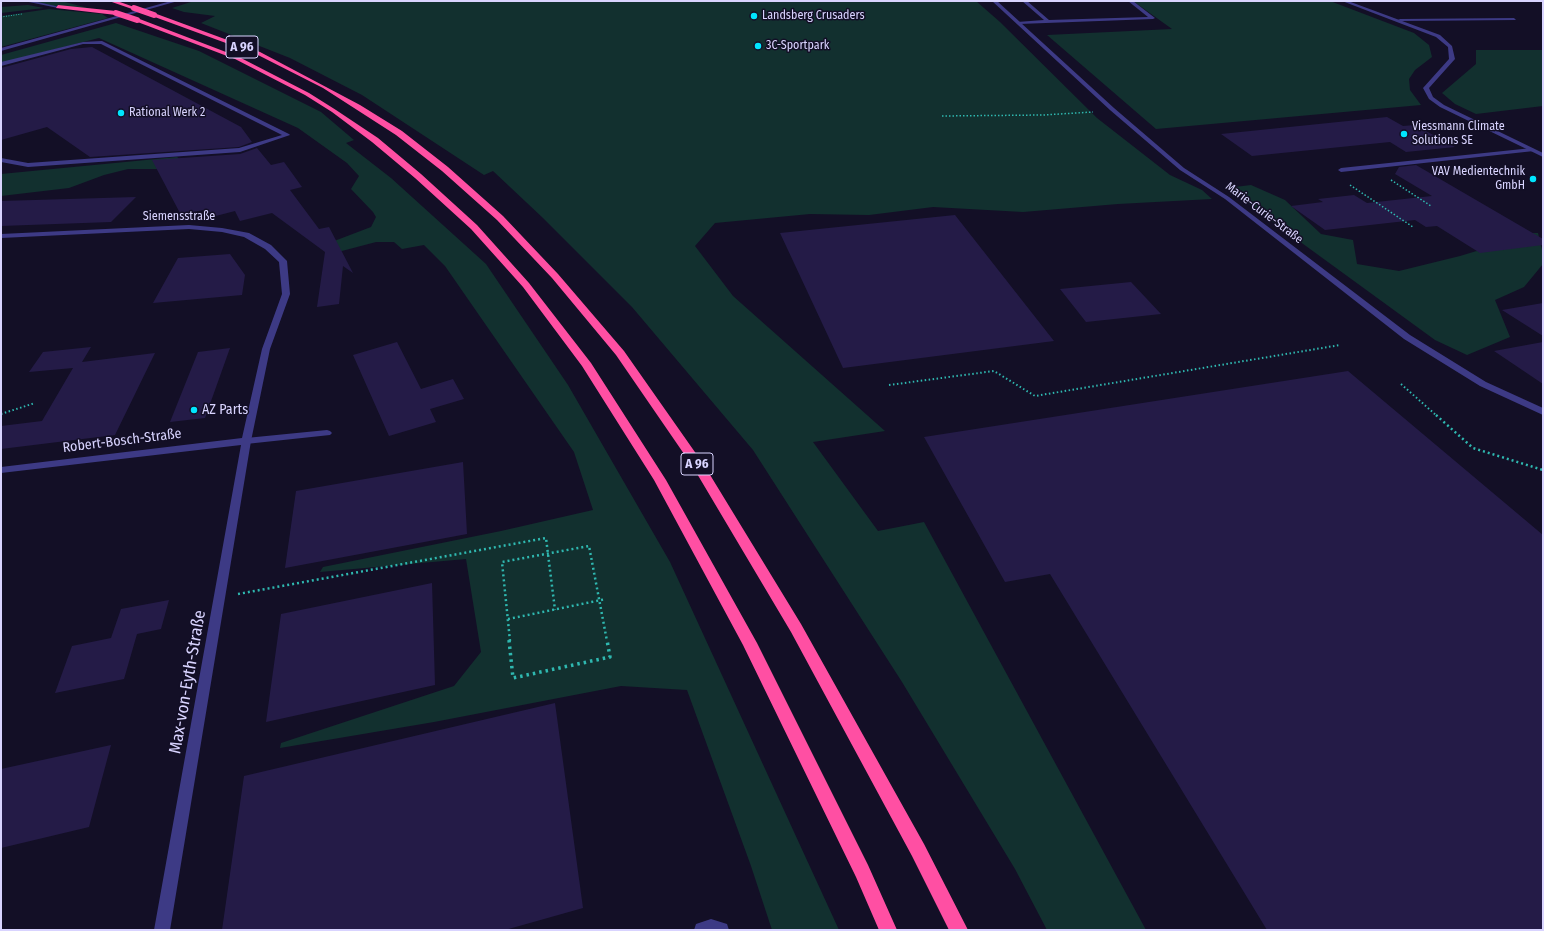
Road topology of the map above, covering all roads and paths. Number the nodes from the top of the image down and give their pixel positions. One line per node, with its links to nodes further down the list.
1 (26, 1): 10 (street)
2 (112, 1): 11 (highway, A 96)
3 (130, 1): 11 (highway)
4 (176, 1): 17 (street)
5 (994, 1): 16 (street, Marie-Curie-Straße)
6 (1024, 1): 15 (street)
7 (1130, 1): 15 (street)
8 (1344, 1): 14 (street)
9 (86, 3): 12 (highway, A 96)
10 (58, 8): 12 (highway)
11 (134, 8): 50 (highway, A 96, bridge)
12 (116, 13): 49 (highway, A 96, bridge)
13 (1514, 19): 14 (street)
14 (1400, 20): 21 (street)
15 (1048, 22): 16 (street)
16 (1019, 23): 34 (street, Marie-Curie-Straße)
17 (1, 50)
18 (1, 64): 23 (street)
19 (1097, 112): 20 (path)
20 (942, 116)
21 (1532, 150): 22 (street); 24 (street)
22 (1543, 155)
23 (1, 160)
24 (1370, 167): 25 (street); 27 (path)
25 (1341, 170)
26 (1344, 181): 28 (path)
27 (1431, 206)
28 (1413, 227)
29 (1, 236): 37 (street, Siemensstraße)
30 (1340, 345): 32 (path)
31 (1401, 384): 39 (path)
32 (889, 385)
33 (36, 403): 35 (path)
34 (1543, 412)
35 (1, 414)
36 (327, 433): 37 (street, Robert-Bosch-Straße)
37 (246, 440): 38 (street, Robert-Bosch-Straße); 41 (street, Max-von-Eyth-Straße)
38 (1, 470)
39 (1543, 470)
40 (548, 552): 41 (path); 43 (path); 44 (path); 45 (path)
41 (220, 598): 46 (street, Max-von-Eyth-Straße)
42 (606, 599): 43 (path)
43 (600, 601): 44 (path); 45 (path)
44 (555, 610): 45 (path)
45 (508, 619)
46 (162, 930)
47 (702, 930): 48 (street)
48 (722, 930)
49 (888, 930)
50 (959, 930)

